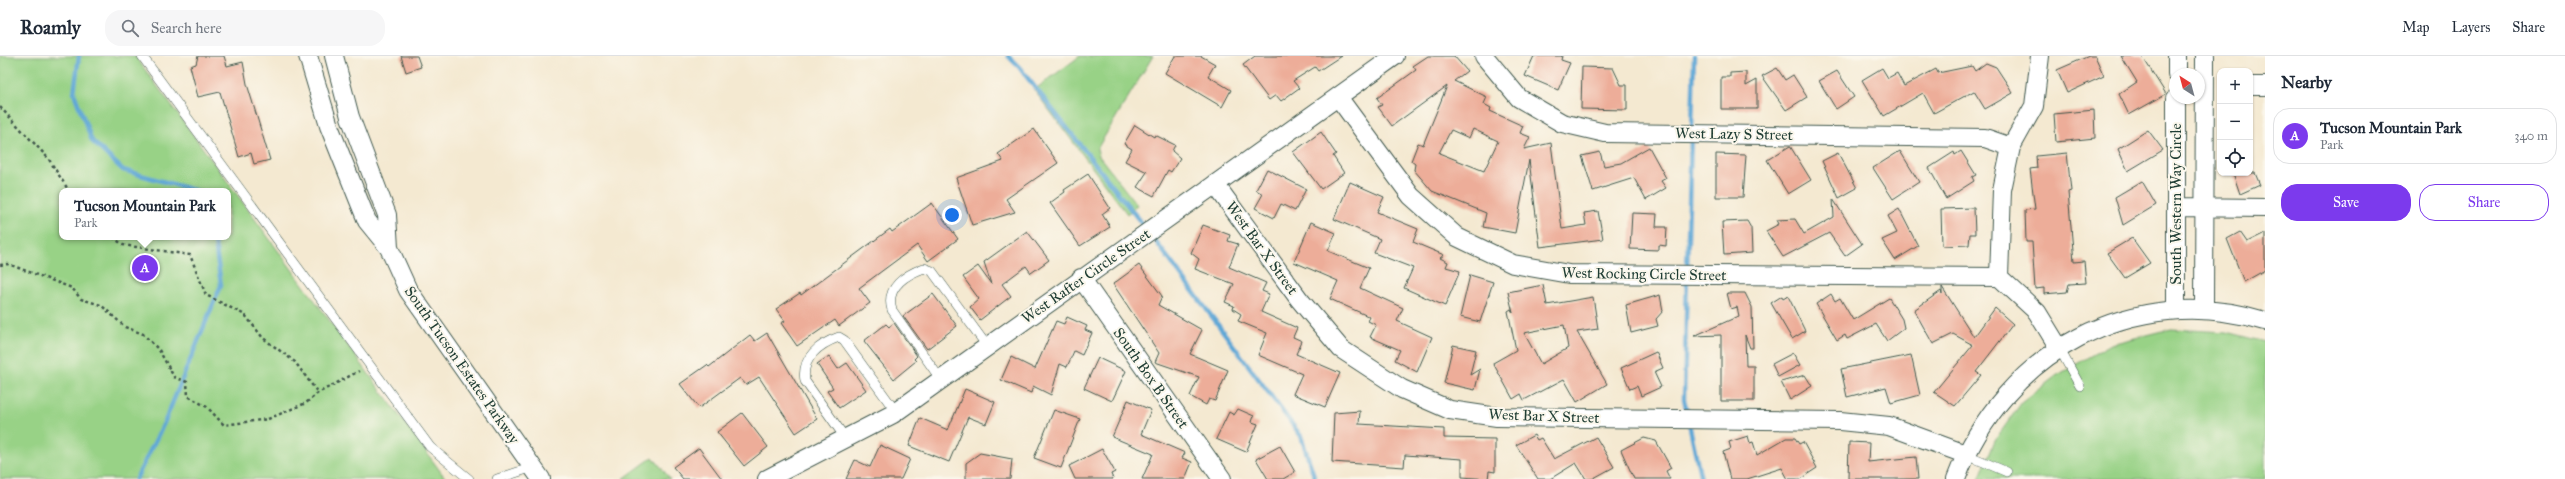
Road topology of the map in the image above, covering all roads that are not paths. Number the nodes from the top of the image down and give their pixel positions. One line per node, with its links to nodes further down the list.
1 (142, 56): 35 (lane)
2 (308, 56): 20 (street)
3 (334, 56): 20 (street)
4 (1395, 56): 13 (street, West Rafter Circle Street)
5 (1484, 56): 15 (street, West Lazy S Street)
6 (2040, 56): 15 (street)
7 (2177, 56): 9 (street)
8 (2205, 56): 10 (street, South Western Way Circle)
9 (2177, 68)
10 (2208, 86): 18 (street, South Western Way Circle)
11 (2253, 86): 12 (street)
12 (2265, 86)
13 (1338, 97): 16 (street, West Rafter Circle Street); 21 (street, West Rocking Circle Street)
14 (2176, 104): 17 (street, South Western Way Circle)
15 (2011, 147): 21 (street)
16 (1215, 184): 22 (street, West Rafter Circle Street); 32 (street, West Bar X Street)
17 (2176, 207): 18 (street); 23 (street, South Western Way Circle)
18 (2206, 208): 19 (street); 24 (street, South Western Way Circle)
19 (2265, 208)
20 (389, 248): 34 (street, South Tucson Estates Parkway)
21 (1999, 277): 27 (street)
22 (1081, 278): 26 (street, West Rafter Circle Street); 38 (street, South Box B Street)
23 (2176, 310): 24 (street); 27 (street)
24 (2204, 310): 25 (street)
25 (2265, 321)
26 (987, 346): 28 (street, West Rafter Circle Street); 28 (lane)
27 (2059, 348): 29 (lane); 32 (street)
28 (941, 380): 30 (street, West Rafter Circle Street)
29 (2080, 386)
30 (896, 412): 31 (street, West Rafter Circle Street); 31 (lane)
31 (846, 439): 37 (street, West Rafter Circle Street)
32 (1965, 454): 33 (lane); 39 (street)
33 (2007, 472)
34 (537, 473): 36 (lane)
35 (468, 479)
36 (497, 479)
37 (767, 479)
38 (1222, 479)
39 (1956, 479)

